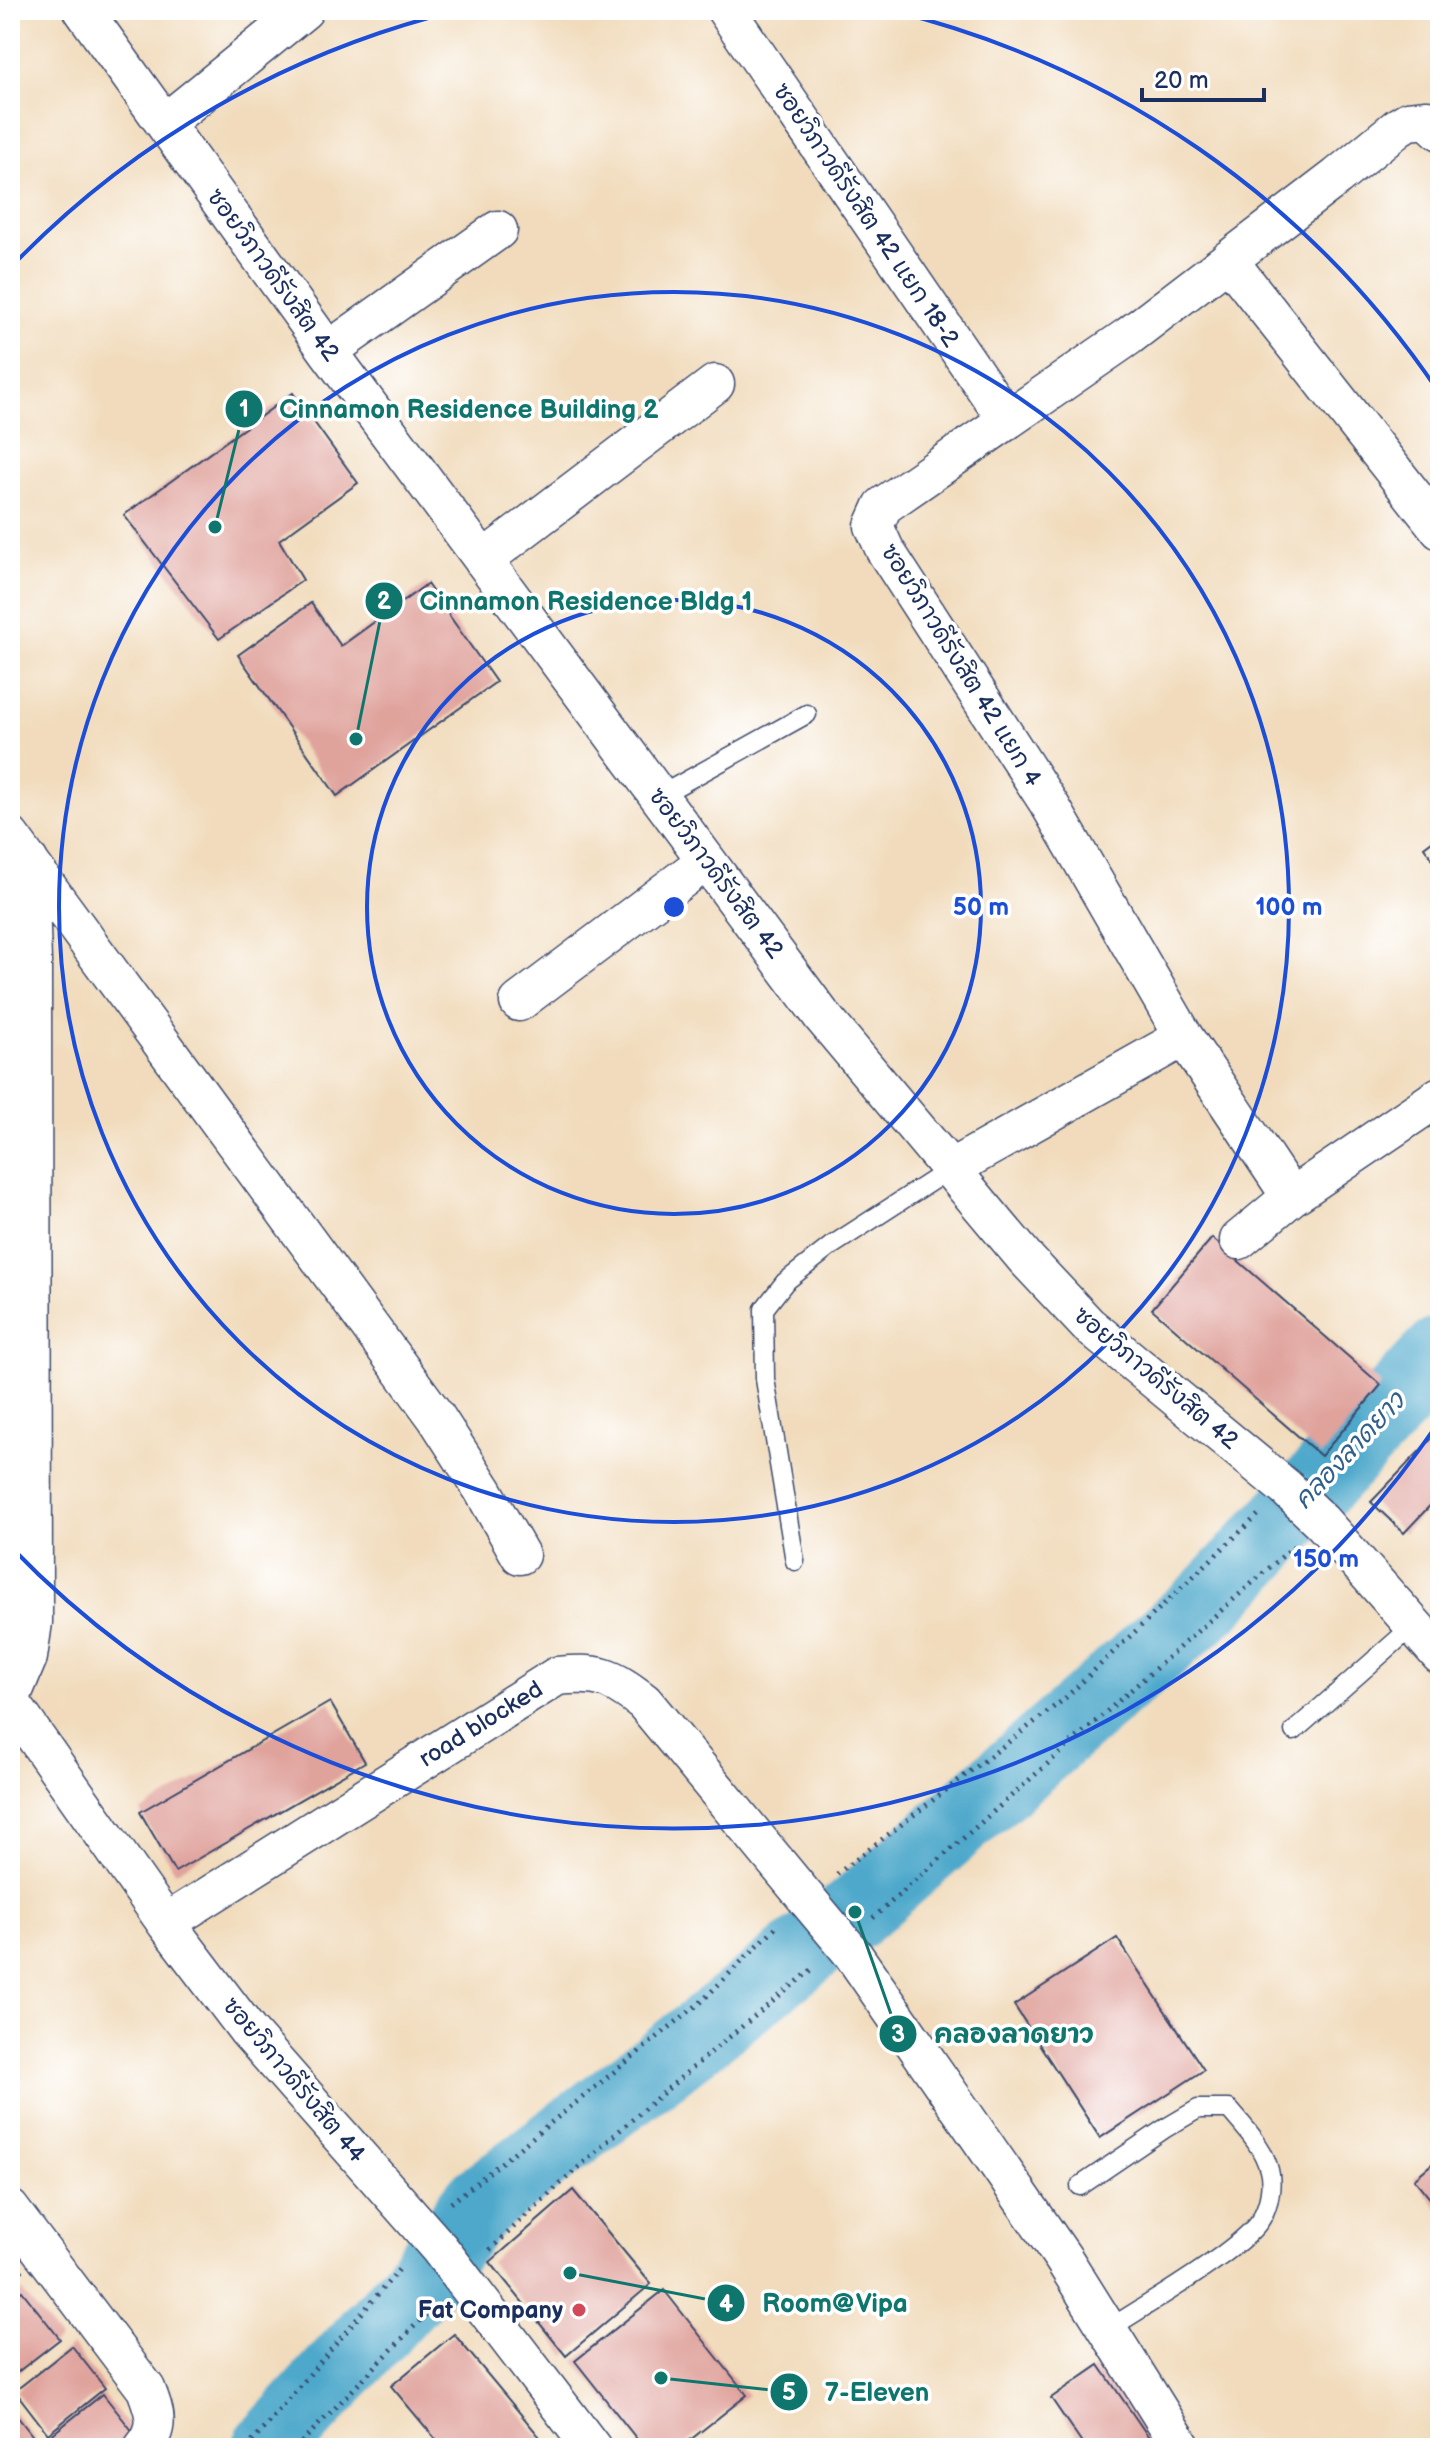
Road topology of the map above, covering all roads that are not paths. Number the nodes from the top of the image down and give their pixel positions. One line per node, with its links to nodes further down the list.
1 (83, 10): 4 (street, ซอยวิภาวดีรังสิต 42)
2 (304, 10): 4 (street)
3 (726, 10): 10 (street, ซอยวิภาวดีรังสิต 42 แยก 18-2)
4 (165, 123): 8 (street, ซอยวิภาวดีรังสิต 42)
5 (1429, 125): 7 (street, ซอยวิภาวดีรังสิต 42 แยก 4)
6 (498, 230): 8 (street)
7 (1228, 260): 10 (street, ซอยวิภาวดีรังสิต 42 แยก 4); 11 (street)
8 (328, 351): 12 (street, ซอยวิภาวดีรังสิต 42)
9 (715, 384): 12 (street)
10 (1007, 420): 18 (street, ซอยวิภาวดีรังสิต 42 แยก 4)
11 (1440, 530)
12 (483, 560): 14 (street, ซอยวิภาวดีรังสิต 42)
13 (807, 714): 14 (lane)
14 (659, 796): 16 (street, ซอยวิภาวดีรังสิต 42)
15 (19, 848): 23 (street); 27 (street)
16 (706, 861): 17 (street); 20 (street, ซอยวิภาวดีรังสิต 42)
17 (519, 1002)
18 (1184, 1037): 20 (street); 21 (street)
19 (1440, 1096): 21 (street)
20 (950, 1169): 24 (lane); 25 (street, ซอยวิภาวดีรังสิต 42)
21 (1291, 1197): 22 (street)
22 (1239, 1240)
23 (520, 1555)
24 (795, 1561)
25 (1413, 1626): 26 (street, ซอยวิภาวดีรังสิต 42); 28 (lane)
26 (1440, 1655)
27 (10, 1701): 29 (street, ซอยวิภาวดีรังสิต 44)
28 (1294, 1731)
29 (166, 1923): 32 (street, road blocked, bridge); 34 (street, ซอยวิภาวดีรังสิต 44)
30 (1080, 2186): 32 (lane)
31 (10, 2209): 33 (street)
32 (1109, 2329): 35 (street, road blocked)
33 (143, 2448)
34 (592, 2448)
35 (1182, 2448)

